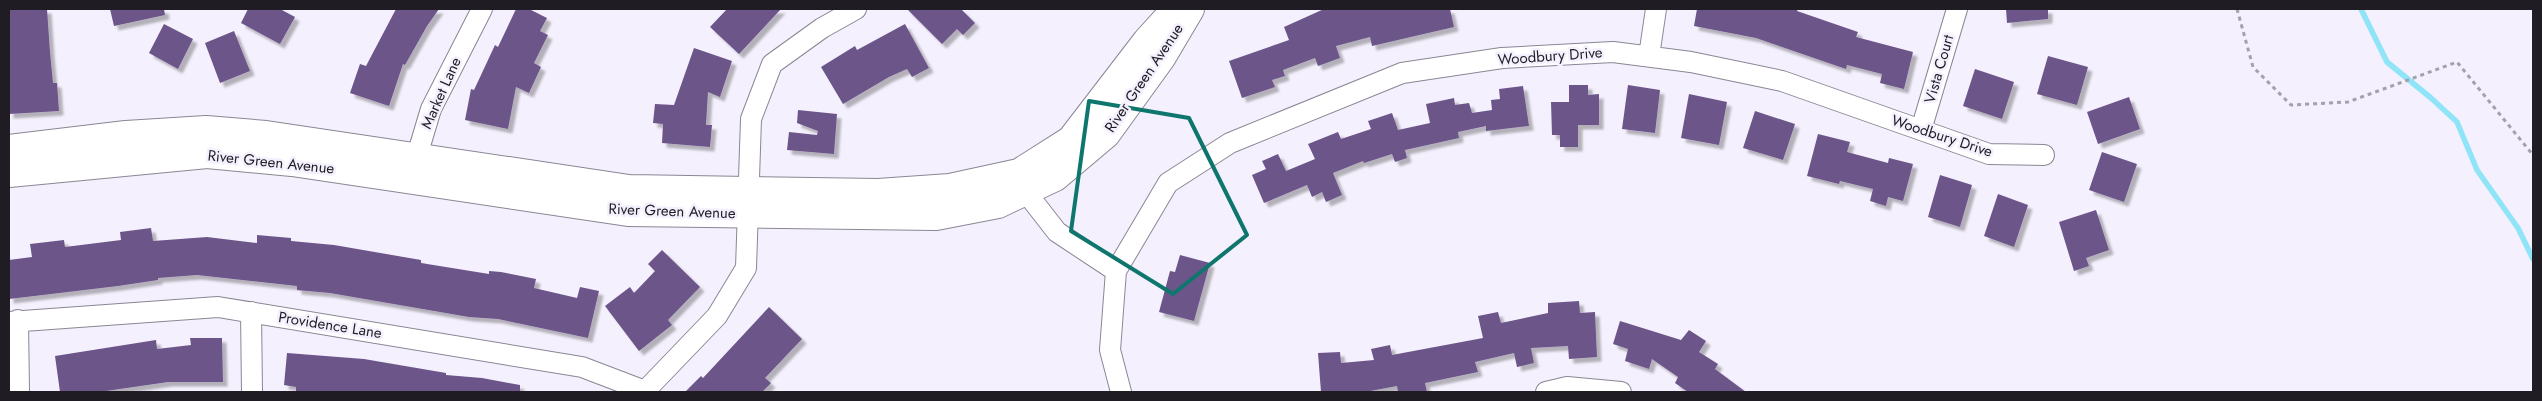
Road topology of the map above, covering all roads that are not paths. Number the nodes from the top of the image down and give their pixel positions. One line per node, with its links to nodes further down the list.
1 (482, 9): 11 (street, Market Lane)
2 (856, 9): 14 (street)
3 (1176, 9): 13 (street, River Green Avenue)
4 (1190, 9): 13 (street, River Green Avenue)
5 (1656, 9): 7 (street)
6 (1957, 9): 8 (street, Vista Court)
7 (1649, 56): 8 (street, Woodbury Drive); 15 (street, Woodbury Drive)
8 (1921, 130): 10 (street, Woodbury Drive)
9 (9, 149): 11 (street, River Green Avenue)
10 (2044, 155)
11 (413, 169): 12 (street, River Green Avenue); 14 (street, River Green Avenue)
12 (9, 173)
13 (1022, 182): 14 (street, River Green Avenue); 15 (street)
14 (747, 202): 20 (street)
15 (1116, 271): 21 (street)
16 (252, 312): 17 (street, Providence Lane); 19 (street); 20 (street, Providence Lane)
17 (14, 321): 18 (street)
18 (19, 392)
19 (252, 392)
20 (645, 392)
21 (1121, 392)
22 (1546, 392): 23 (street)
23 (1620, 392)

